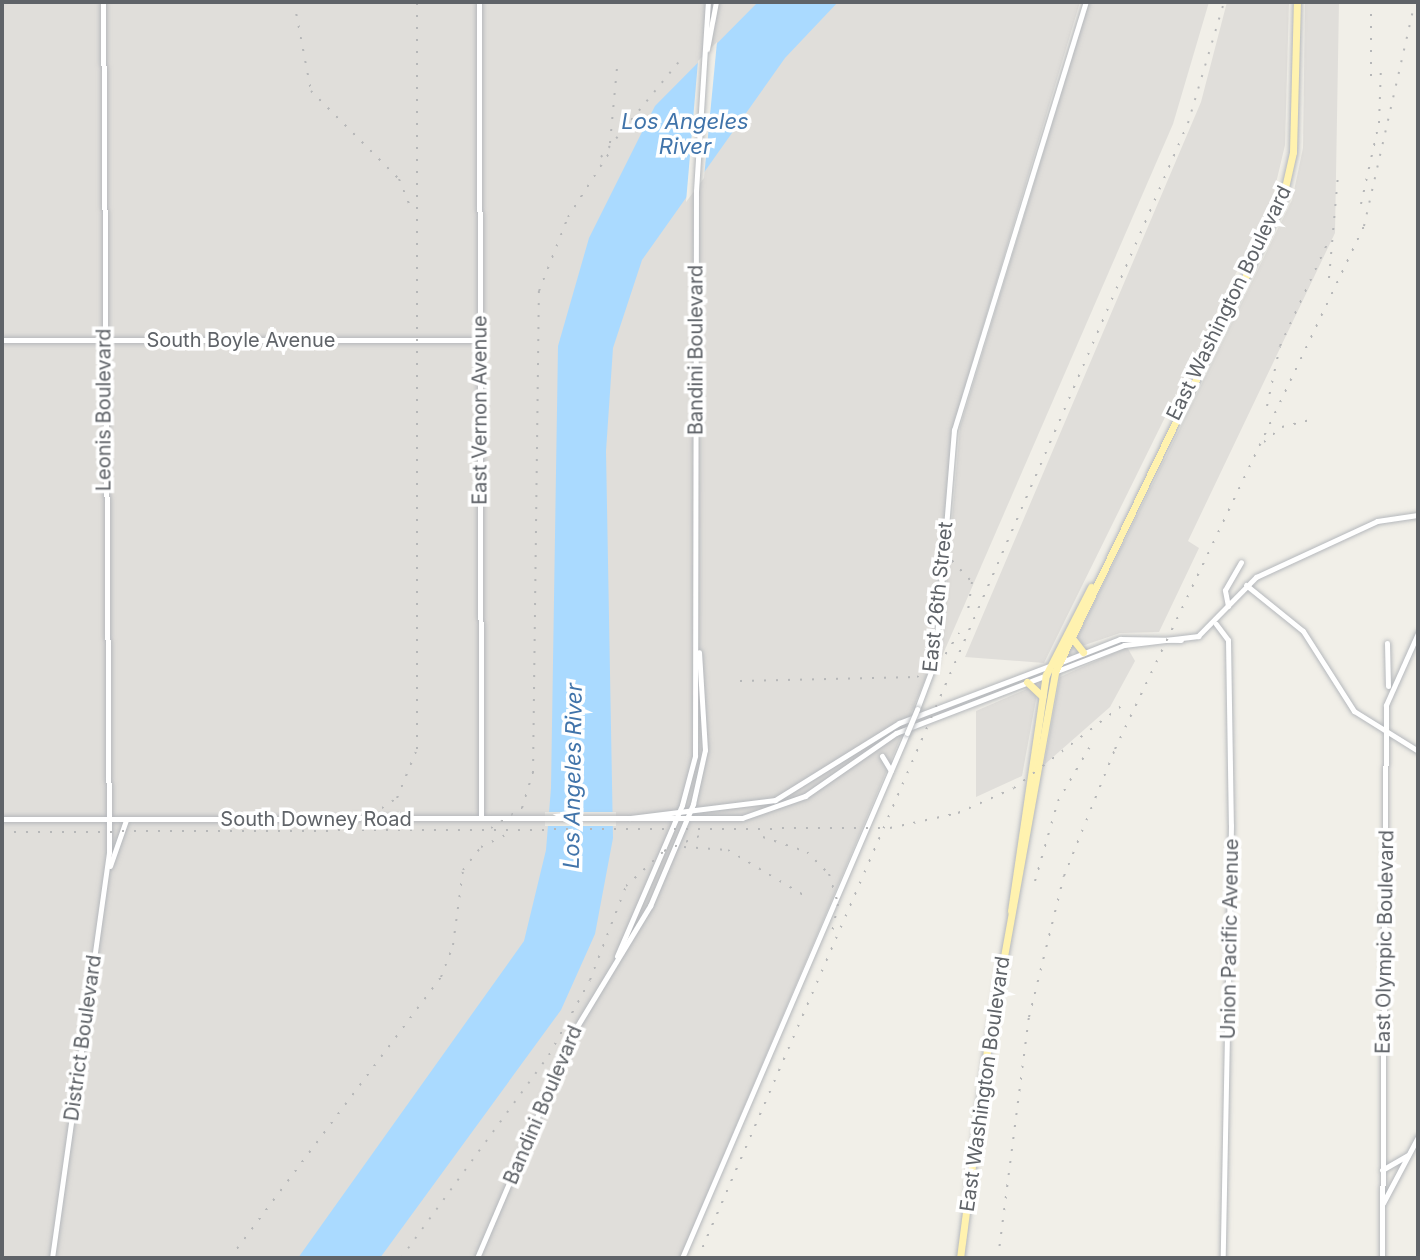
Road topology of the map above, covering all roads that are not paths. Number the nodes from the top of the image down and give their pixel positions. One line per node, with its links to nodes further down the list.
1 (103, 2): 9 (main road, Leonis Boulevard)
2 (479, 2): 10 (main road, East Vernon Avenue)
3 (708, 2): 7 (main road, Bandini Boulevard)
4 (716, 2): 7 (main road, Bandini Boulevard)
5 (1086, 2): 31 (main road, East 26th Street, bridge)
6 (1297, 2): 14 (main road, East Washington Boulevard)
7 (707, 49): 21 (main road, Bandini Boulevard)
8 (2, 340): 9 (main road, South Boyle Avenue)
9 (104, 340): 10 (main road, South Boyle Avenue); 34 (main road, Leonis Boulevard)
10 (480, 340): 35 (main road, East Vernon Avenue)
11 (1418, 515): 13 (main road)
12 (1241, 562): 15 (main road)
13 (1246, 585): 15 (main road); 28 (main road)
14 (1091, 587): 17 (main road, East Washington Boulevard); 24 (main road, East Washington Boulevard)
15 (1228, 607): 16 (main road)
16 (1216, 624): 19 (main road); 54 (main road, Union Pacific Avenue)
17 (1073, 632): 22 (main road); 23 (main road, East Washington Boulevard)
18 (1418, 633): 26 (main road, East Olympic Boulevard)
19 (1181, 640): 22 (main road); 24 (main road)
20 (1387, 643): 26 (main road)
21 (699, 652): 32 (main road, Bandini Boulevard); 33 (main road, Bandini Boulevard)
22 (1083, 652): 23 (main road)
23 (1059, 662): 24 (main road, East Washington Boulevard)
24 (1050, 671): 25 (main road, South Downey Road); 27 (main road, East Washington Boulevard); 33 (main road, South Downey Road); 44 (main road, East Washington Boulevard)
25 (1027, 682): 27 (main road); 41 (main road, South Downey Road)
26 (1388, 692): 28 (main road, East Olympic Boulevard)
27 (1042, 696): 44 (main road, East Washington Boulevard)
28 (1386, 733): 29 (main road); 48 (main road, East Olympic Boulevard)
29 (1418, 751)
30 (882, 756): 31 (main road)
31 (891, 772): 52 (main road, East 26th Street)
32 (679, 812): 33 (main road, South Downey Road); 36 (main road, South Downey Road); 40 (main road, Bandini Boulevard)
33 (689, 812): 41 (main road, Bandini Boulevard)
34 (105, 818): 37 (main road, South Downey Road); 38 (main road, South Downey Road); 43 (main road, District Boulevard)
35 (481, 818): 36 (main road, South Downey Road); 38 (main road, South Downey Road)
36 (630, 818): 39 (main road, South Downey Road)
37 (2, 819)
38 (128, 819): 43 (main road)
39 (658, 820): 40 (main road, South Downey Road); 42 (main road)
40 (676, 820): 41 (main road, South Downey Road); 42 (main road, Bandini Boulevard)
41 (685, 820): 45 (main road, Bandini Boulevard)
42 (672, 831): 45 (main road, Bandini Boulevard)
43 (107, 870): 50 (main road, District Boulevard)
44 (1011, 911): 53 (main road, East Washington Boulevard)
45 (617, 956): 51 (main road, Bandini Boulevard)
46 (1418, 1137): 47 (main road)
47 (1409, 1154): 48 (main road); 49 (main road)
48 (1382, 1170): 49 (main road, East Olympic Boulevard)
49 (1383, 1204): 55 (main road, East Olympic Boulevard)
50 (52, 1258)
51 (477, 1258)
52 (682, 1258)
53 (960, 1258)
54 (1223, 1258)
55 (1382, 1258)

